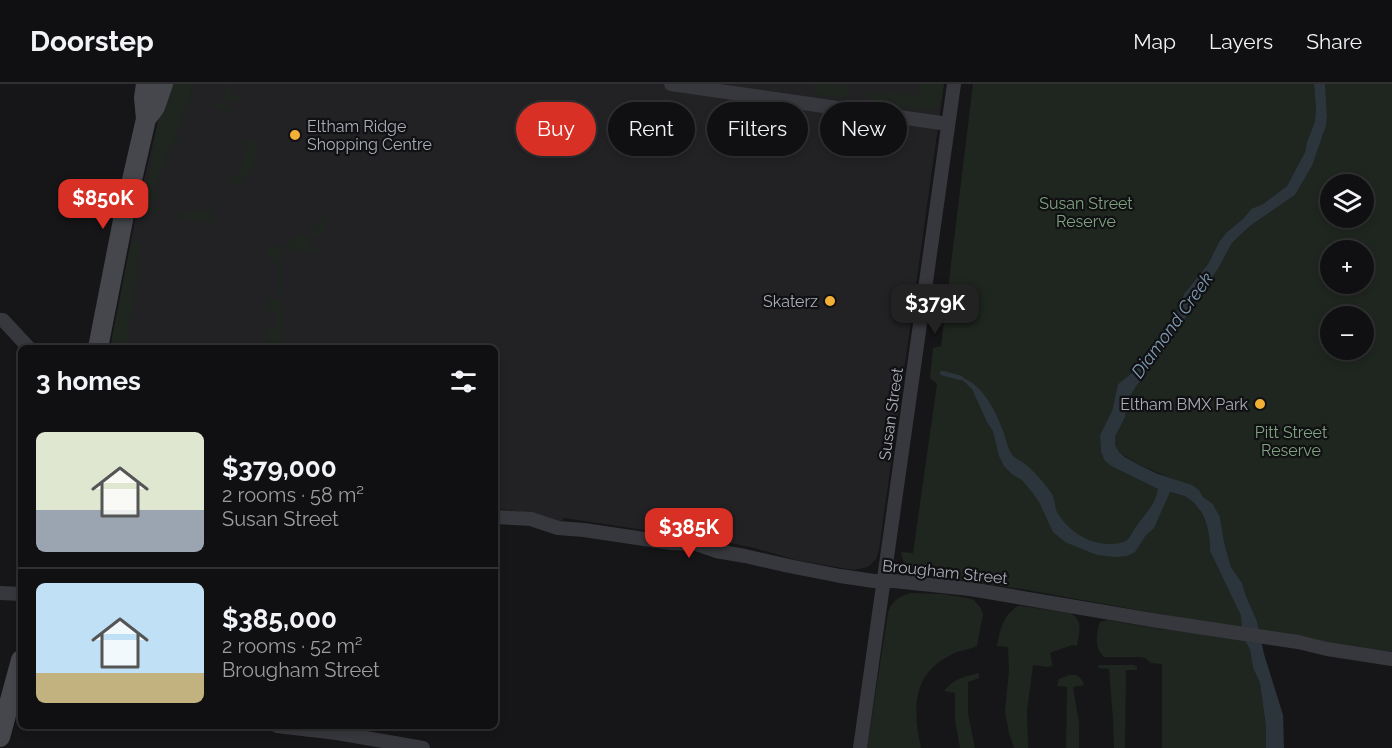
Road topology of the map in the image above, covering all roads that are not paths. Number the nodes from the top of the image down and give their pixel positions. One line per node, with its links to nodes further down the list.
1 (146, 84): 5 (main road)
2 (162, 84): 5 (main road)
3 (671, 84): 6 (street)
4 (954, 84): 6 (street, Susan Street)
5 (146, 119): 9 (main road)
6 (948, 124): 11 (street, Susan Street)
7 (0, 320): 8 (street)
8 (26, 345)
9 (99, 345)
10 (498, 517): 11 (street, Brougham Street)
11 (885, 581): 14 (street, Brougham Street); 19 (street, Susan Street)
12 (0, 593): 13 (street)
13 (18, 594)
14 (1392, 659)
15 (18, 681): 17 (main road)
16 (303, 729): 18 (street)
17 (0, 737)
18 (423, 748)
19 (860, 748)

